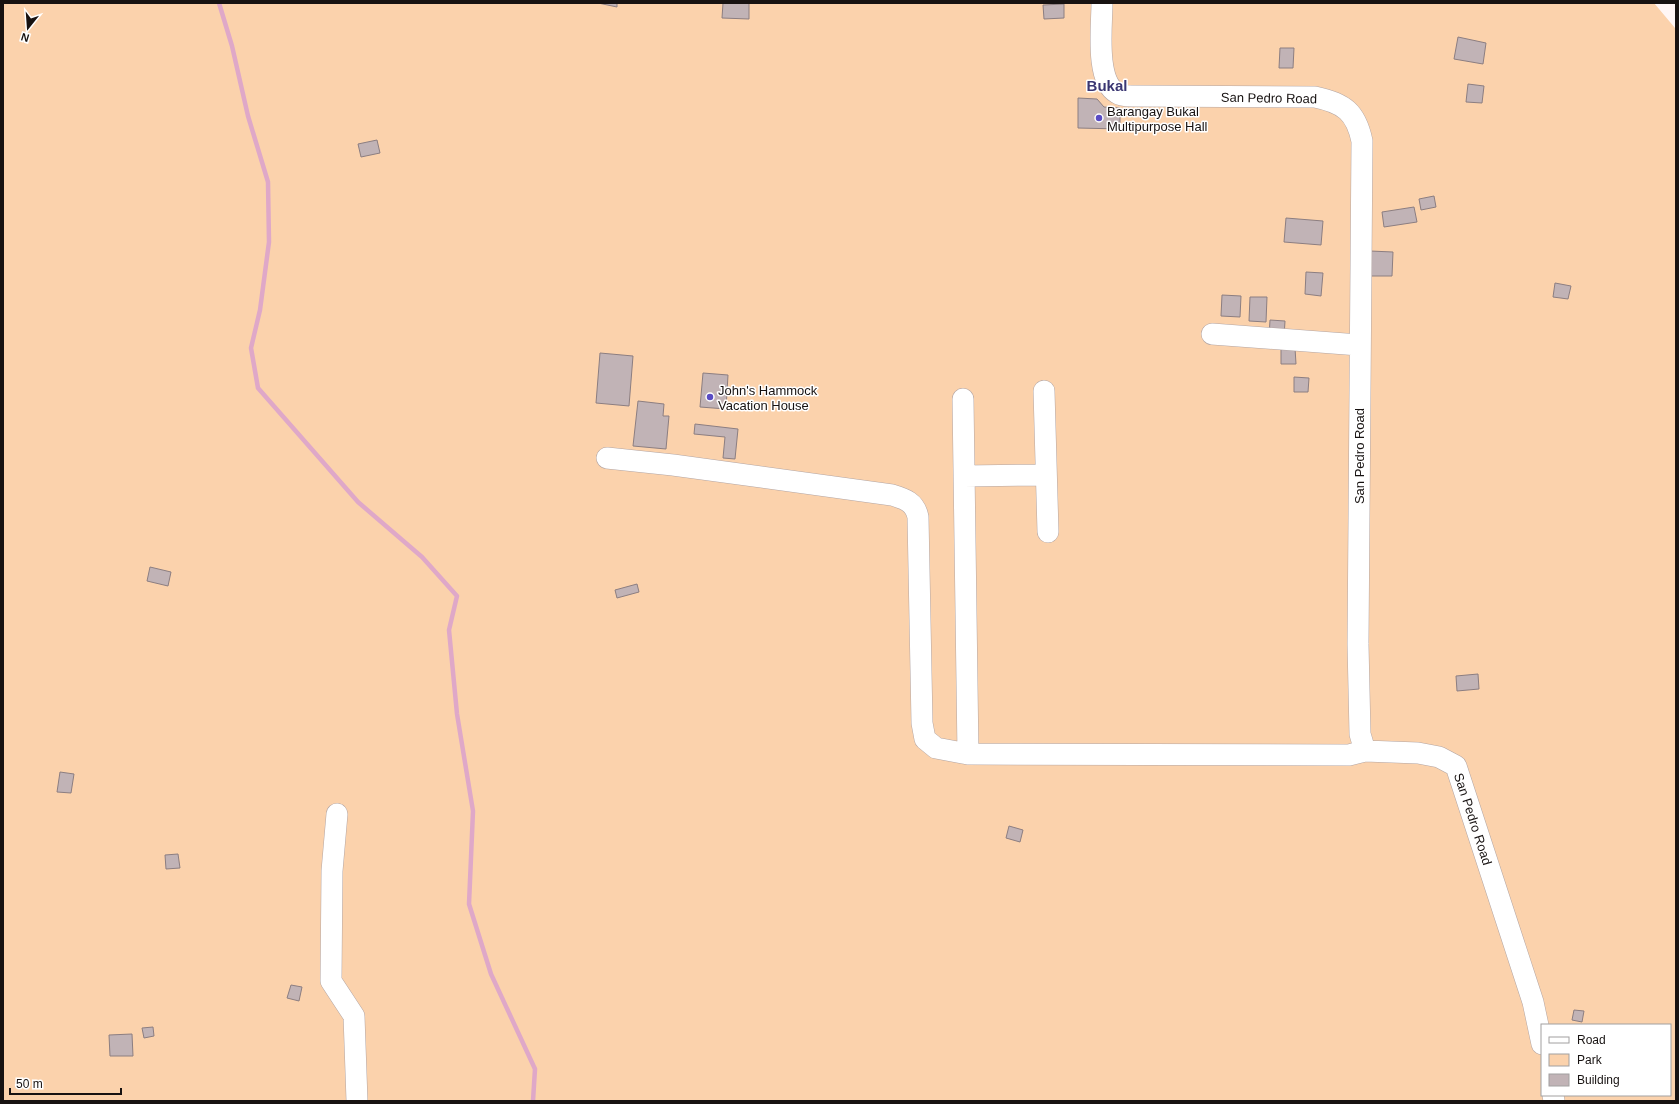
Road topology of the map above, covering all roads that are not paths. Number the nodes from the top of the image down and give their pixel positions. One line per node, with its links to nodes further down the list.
1 (1102, 3): 3 (street, San Pedro Road)
2 (1212, 334): 3 (street)
3 (1359, 345): 10 (street, San Pedro Road)
4 (1044, 391): 7 (street)
5 (963, 399): 8 (street)
6 (607, 458): 11 (street)
7 (1046, 475): 8 (street); 9 (street)
8 (964, 476): 11 (street)
9 (1048, 532)
10 (1365, 751): 11 (street); 13 (street, San Pedro Road)
11 (968, 754)
12 (337, 814): 14 (street)
13 (1541, 1039)
14 (357, 1101)

